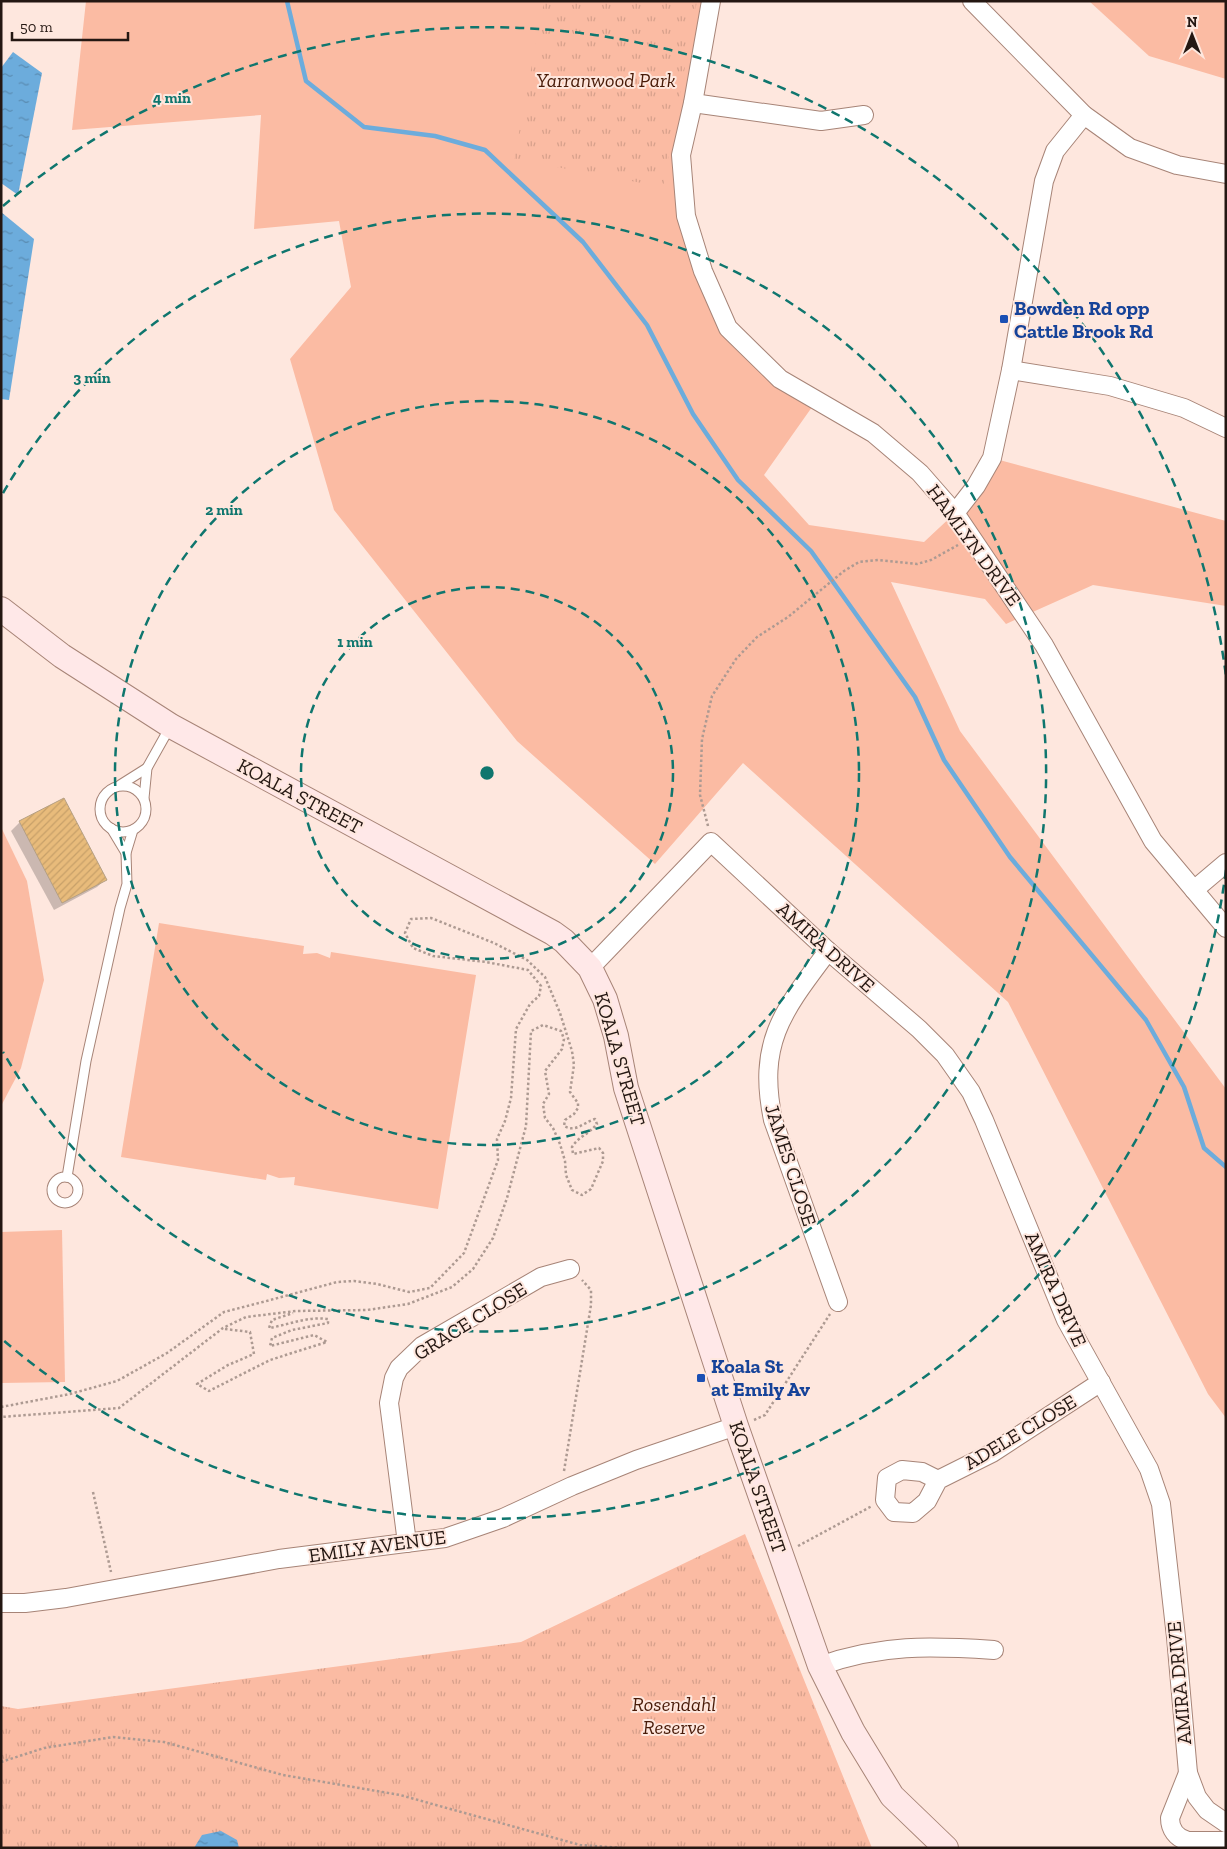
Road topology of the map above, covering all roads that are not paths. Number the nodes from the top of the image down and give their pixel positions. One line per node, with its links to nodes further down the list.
1 (711, 1): 3 (street, HAMLYN DRIVE)
2 (972, 1): 5 (street)
3 (693, 103): 4 (street); 9 (street, HAMLYN DRIVE)
4 (864, 115)
5 (1084, 116): 6 (street); 7 (street)
6 (1226, 174)
7 (1011, 370): 8 (street); 9 (street)
8 (1226, 428)
9 (955, 513): 19 (street, HAMLYN DRIVE)
10 (1, 609): 11 (street, KOALA STREET)
11 (171, 726): 12 (lane); 22 (street, KOALA STREET)
12 (147, 768): 13 (lane); 14 (lane)
13 (120, 786): 14 (lane); 15 (lane)
14 (144, 798): 16 (lane)
15 (112, 828): 16 (lane); 17 (lane)
16 (132, 830): 17 (lane)
17 (126, 854): 23 (lane)
18 (1226, 863): 19 (street)
19 (1194, 890): 20 (street, HAMLYN DRIVE)
20 (1226, 928)
21 (828, 951): 22 (street, AMIRA DRIVE); 25 (street, JAMES CLOSE); 26 (street, AMIRA DRIVE)
22 (590, 968): 27 (street, KOALA STREET)
23 (68, 1177)
24 (570, 1269): 29 (street, GRACE CLOSE)
25 (838, 1302)
26 (1101, 1382): 28 (street, ADELE CLOSE); 33 (street, AMIRA DRIVE)
27 (736, 1426): 29 (street, EMILY AVENUE); 32 (street, KOALA STREET)
28 (938, 1480): 28 (street)
29 (407, 1543): 30 (street, EMILY AVENUE)
30 (1, 1603)
31 (994, 1650): 32 (street)
32 (820, 1666): 37 (street, KOALA STREET)
33 (1188, 1773): 34 (street, AMIRA DRIVE); 36 (street)
34 (1219, 1819): 36 (street)
35 (1226, 1841): 36 (street)
36 (1200, 1842)
37 (946, 1848)

